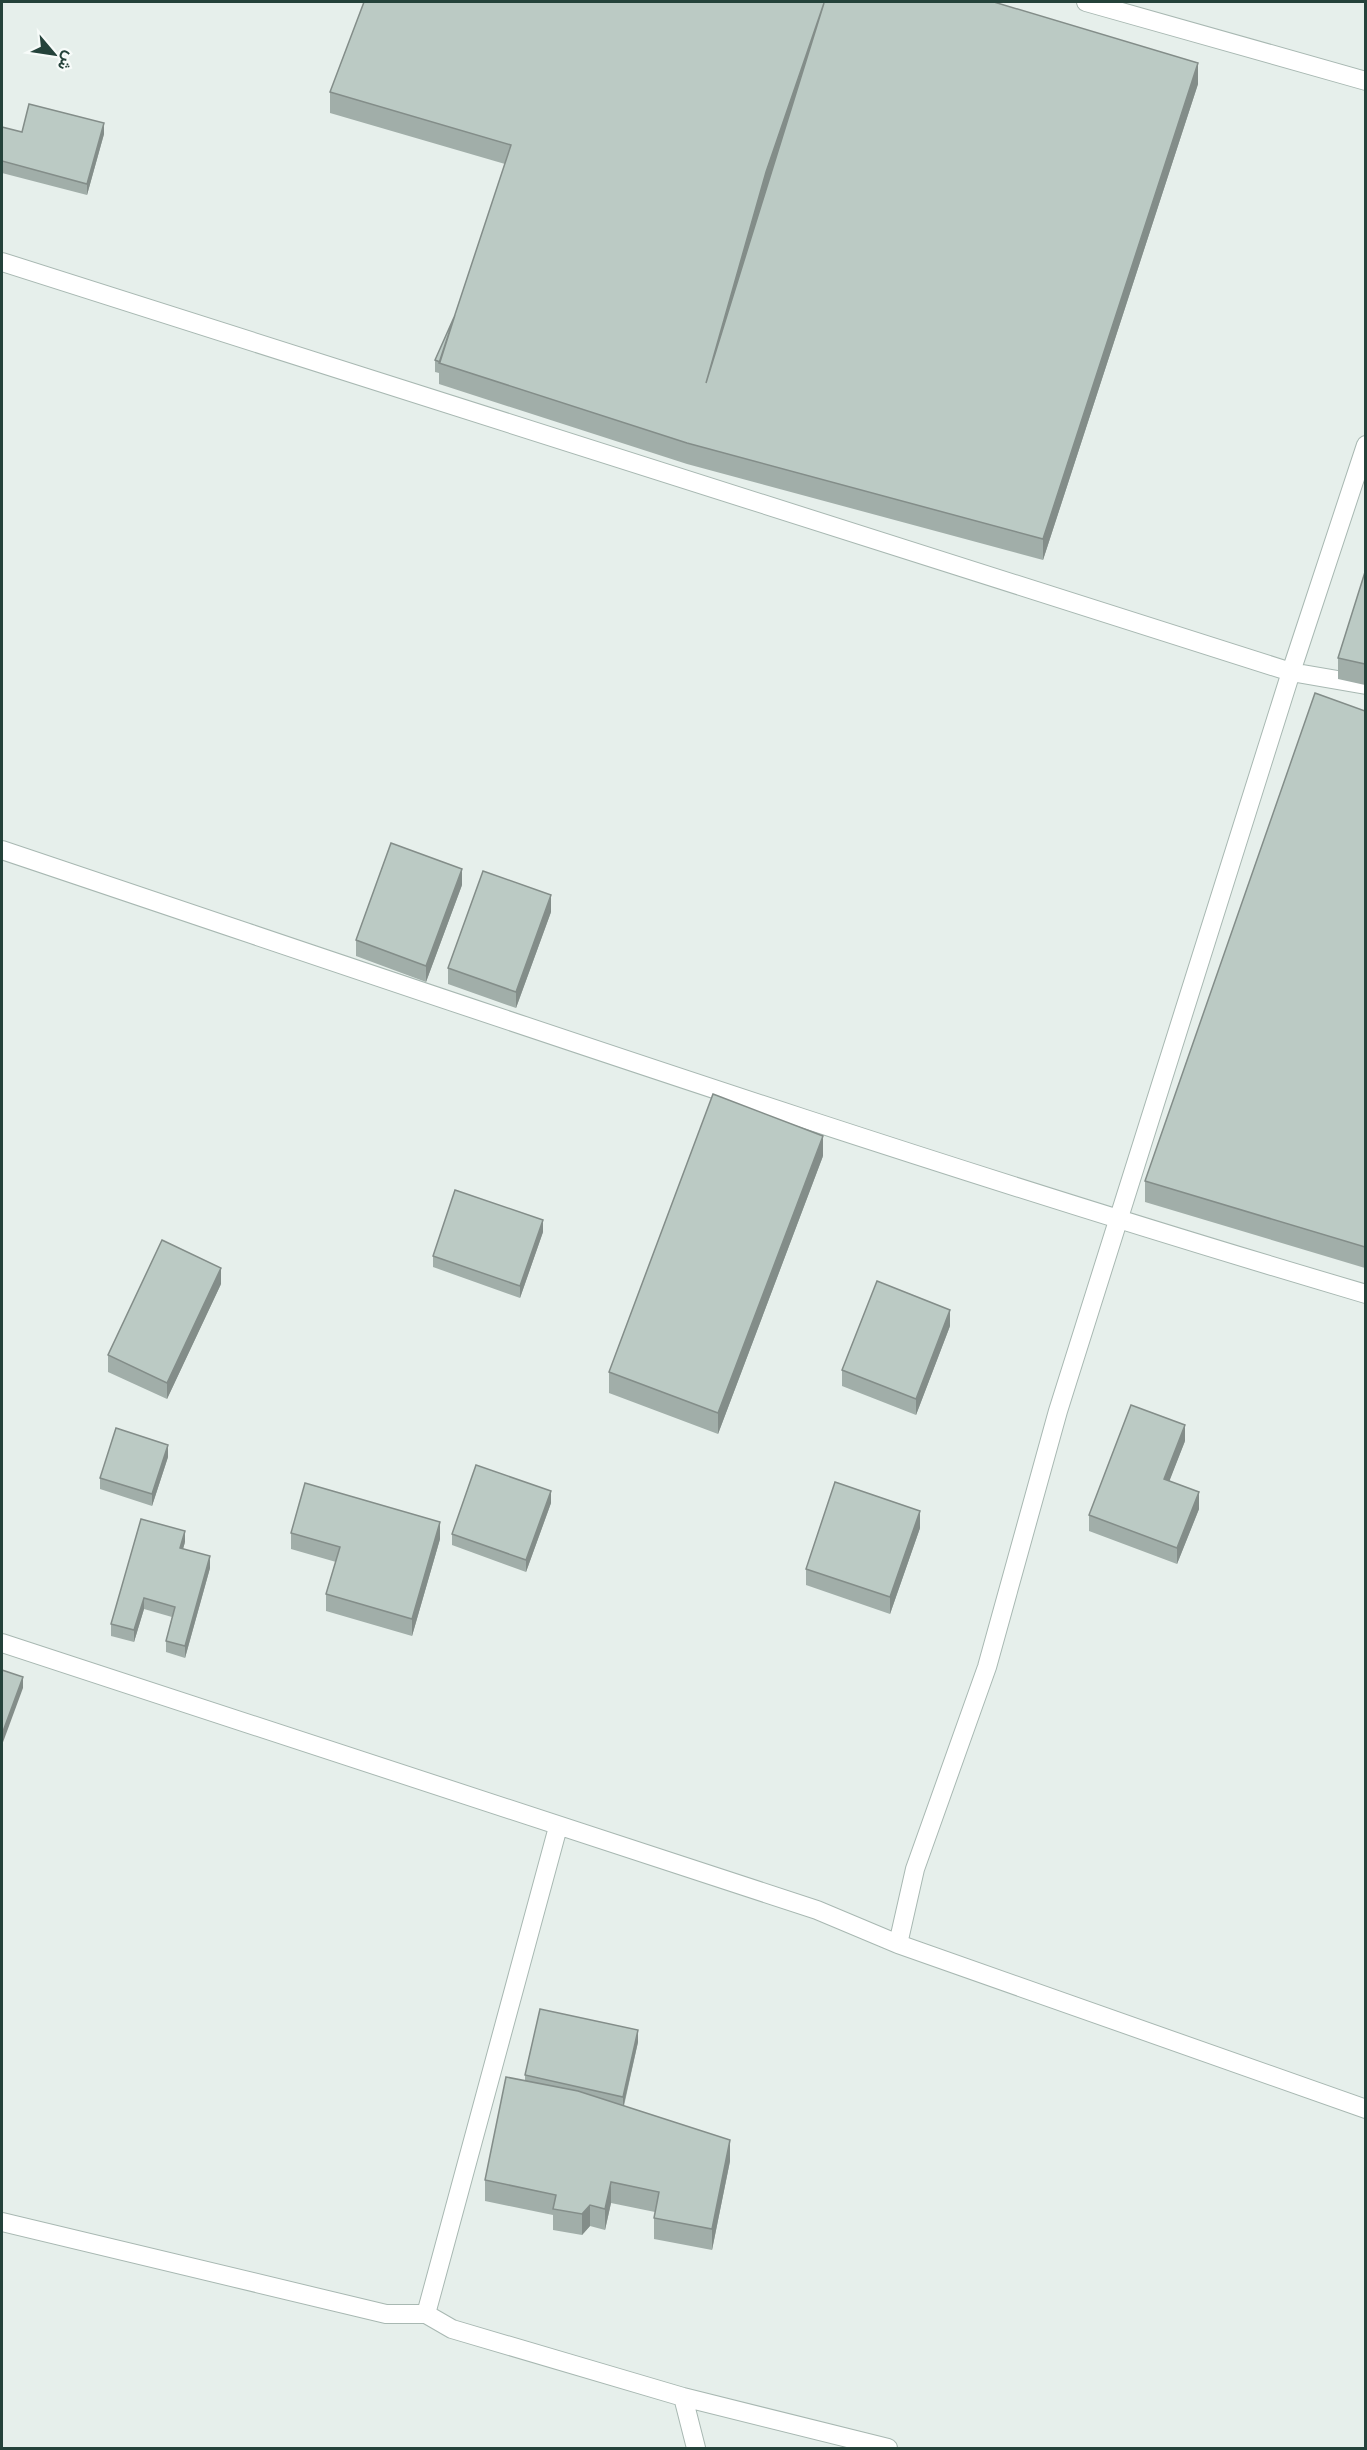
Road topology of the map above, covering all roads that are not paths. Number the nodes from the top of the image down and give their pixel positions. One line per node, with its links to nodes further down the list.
1 (1086, 2): 2 (street)
2 (1365, 81)
3 (2, 262): 5 (street)
4 (1365, 445): 5 (street)
5 (1292, 672): 6 (street); 8 (street)
6 (1365, 685)
7 (2, 850): 8 (street)
8 (1118, 1218): 9 (street); 12 (street)
9 (1365, 1294)
10 (2, 1644): 11 (street)
11 (558, 1827): 12 (street); 15 (street)
12 (898, 1944): 13 (street)
13 (1365, 2109)
14 (2, 2222): 15 (street)
15 (426, 2314): 16 (street)
16 (683, 2397): 17 (street); 18 (street)
17 (696, 2448)
18 (888, 2448)

